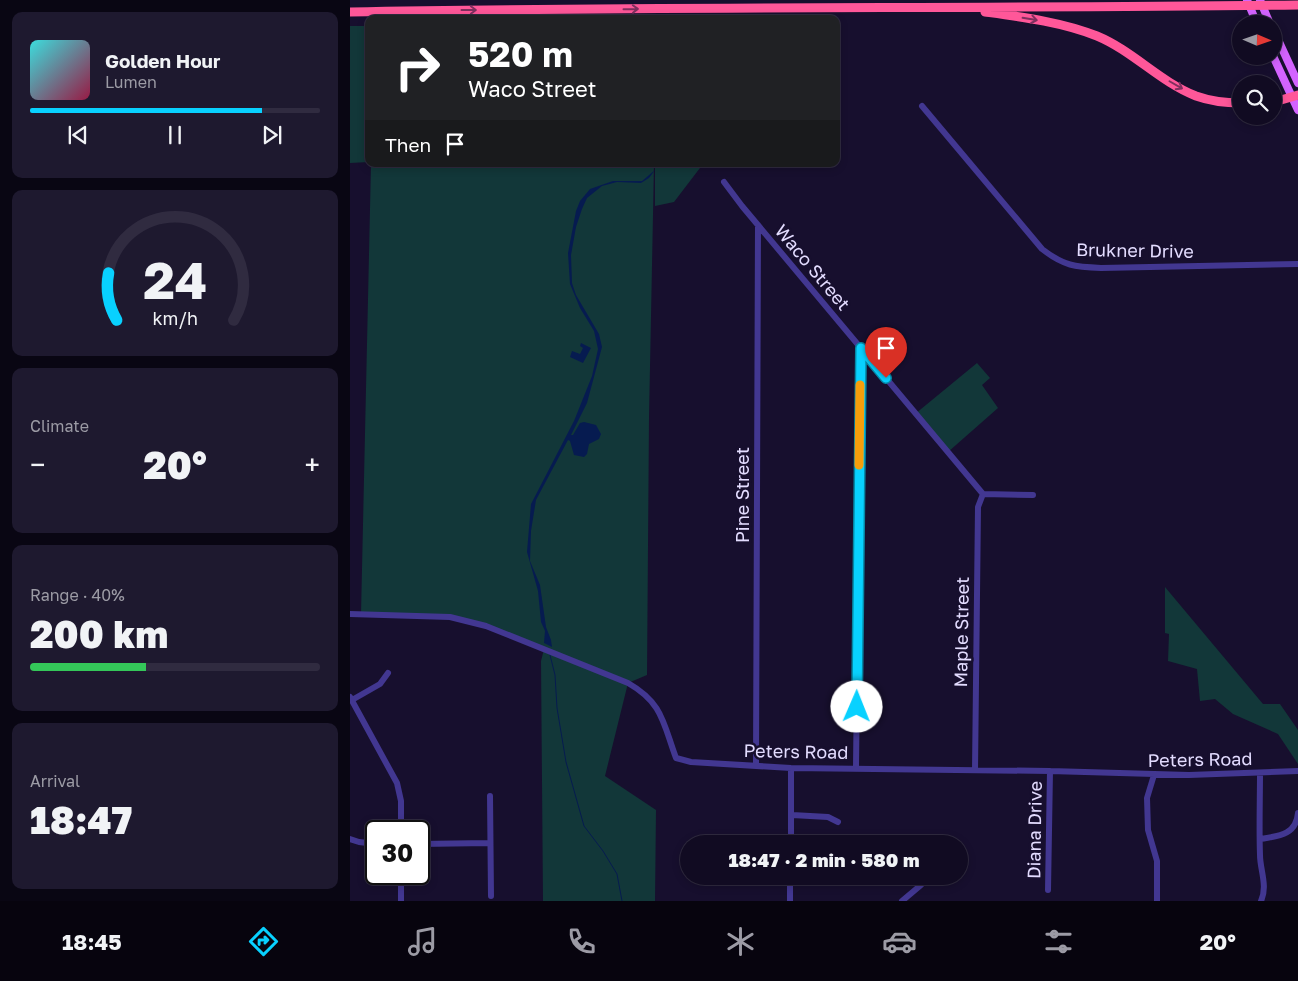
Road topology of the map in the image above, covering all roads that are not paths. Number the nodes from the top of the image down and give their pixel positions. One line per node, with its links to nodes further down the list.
1 (1247, 0): 6 (main road)
2 (1260, 0): 7 (main road)
3 (1298, 5): 4 (highway)
4 (947, 8): 5 (highway, one-way to 4); 13 (highway, one-way to 13)
5 (350, 12)
6 (1253, 15)
7 (1266, 15)
8 (1282, 48): 10 (main road)
9 (1278, 65): 11 (main road)
10 (1298, 83)
11 (1295, 96): 12 (highway); 15 (main road)
12 (1282, 100)
13 (1232, 103)
14 (922, 106): 18 (street, Brukner Drive)
15 (1298, 110)
16 (724, 182): 17 (street, Waco Street)
17 (758, 225): 19 (street, Waco Street); 25 (street, Pine Street)
18 (1298, 264)
19 (861, 348): 20 (street, Waco Street); 26 (street)
20 (983, 494): 21 (street); 28 (street, Maple Street)
21 (1033, 495)
22 (350, 614): 25 (street, Peters Road)
23 (388, 674): 24 (street)
24 (351, 699): 36 (street)
25 (756, 765): 27 (street, Peters Road)
26 (856, 767): 27 (street, Peters Road); 28 (street, Peters Road)
27 (791, 768): 35 (street)
28 (975, 770): 30 (street, Peters Road)
29 (1298, 770): 31 (street, Peters Road)
30 (1050, 771): 32 (street, Peters Road); 47 (street, Diana Drive)
31 (1260, 773): 32 (street, Peters Road); 40 (street)
32 (1154, 775): 52 (street)
33 (490, 796): 42 (street)
34 (1298, 812): 40 (street)
35 (792, 815): 37 (street); 38 (street)
36 (401, 820)
37 (838, 822)
38 (791, 835)
39 (350, 839): 41 (street)
40 (1260, 839): 53 (street)
41 (365, 843)
42 (489, 843): 43 (street); 48 (street)
43 (430, 844)
44 (400, 885): 49 (street)
45 (790, 885): 50 (street)
46 (921, 886): 51 (street)
47 (1048, 890)
48 (491, 896)
49 (401, 901)
50 (790, 901)
51 (902, 901)
52 (1157, 901)
53 (1261, 901)

